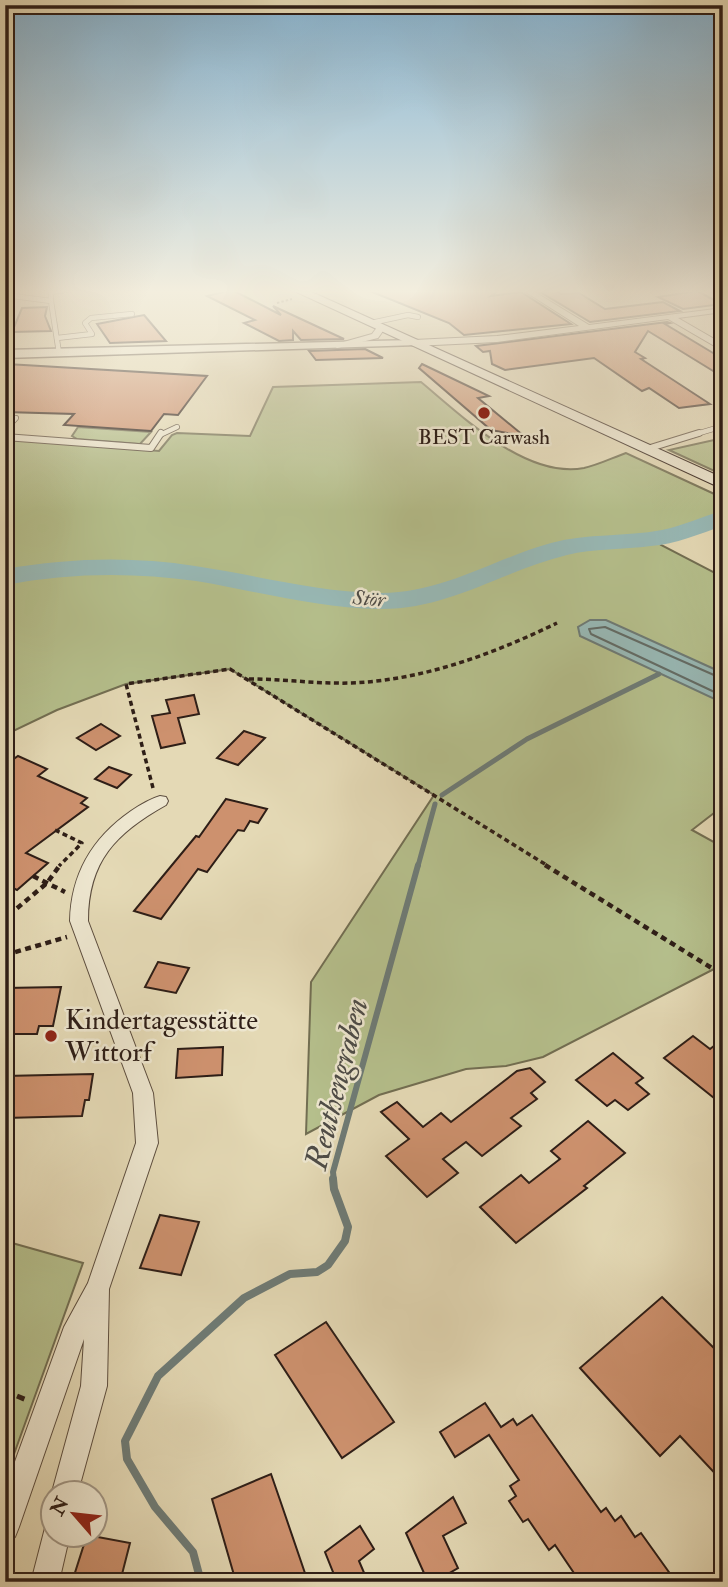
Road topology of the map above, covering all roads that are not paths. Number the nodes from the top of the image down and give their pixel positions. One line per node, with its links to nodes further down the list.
1 (457, 363): 7 (main road)
2 (5, 418): 5 (lane)
3 (177, 426): 6 (lane)
4 (723, 426): 7 (lane)
5 (5, 430)
6 (5, 437)
7 (647, 450): 8 (main road)
8 (723, 484)
9 (160, 801): 10 (street)
10 (99, 1287): 11 (street); 12 (street)
11 (69, 1478)
12 (5, 1527)
13 (53, 1548): 14 (street)
14 (45, 1582)

